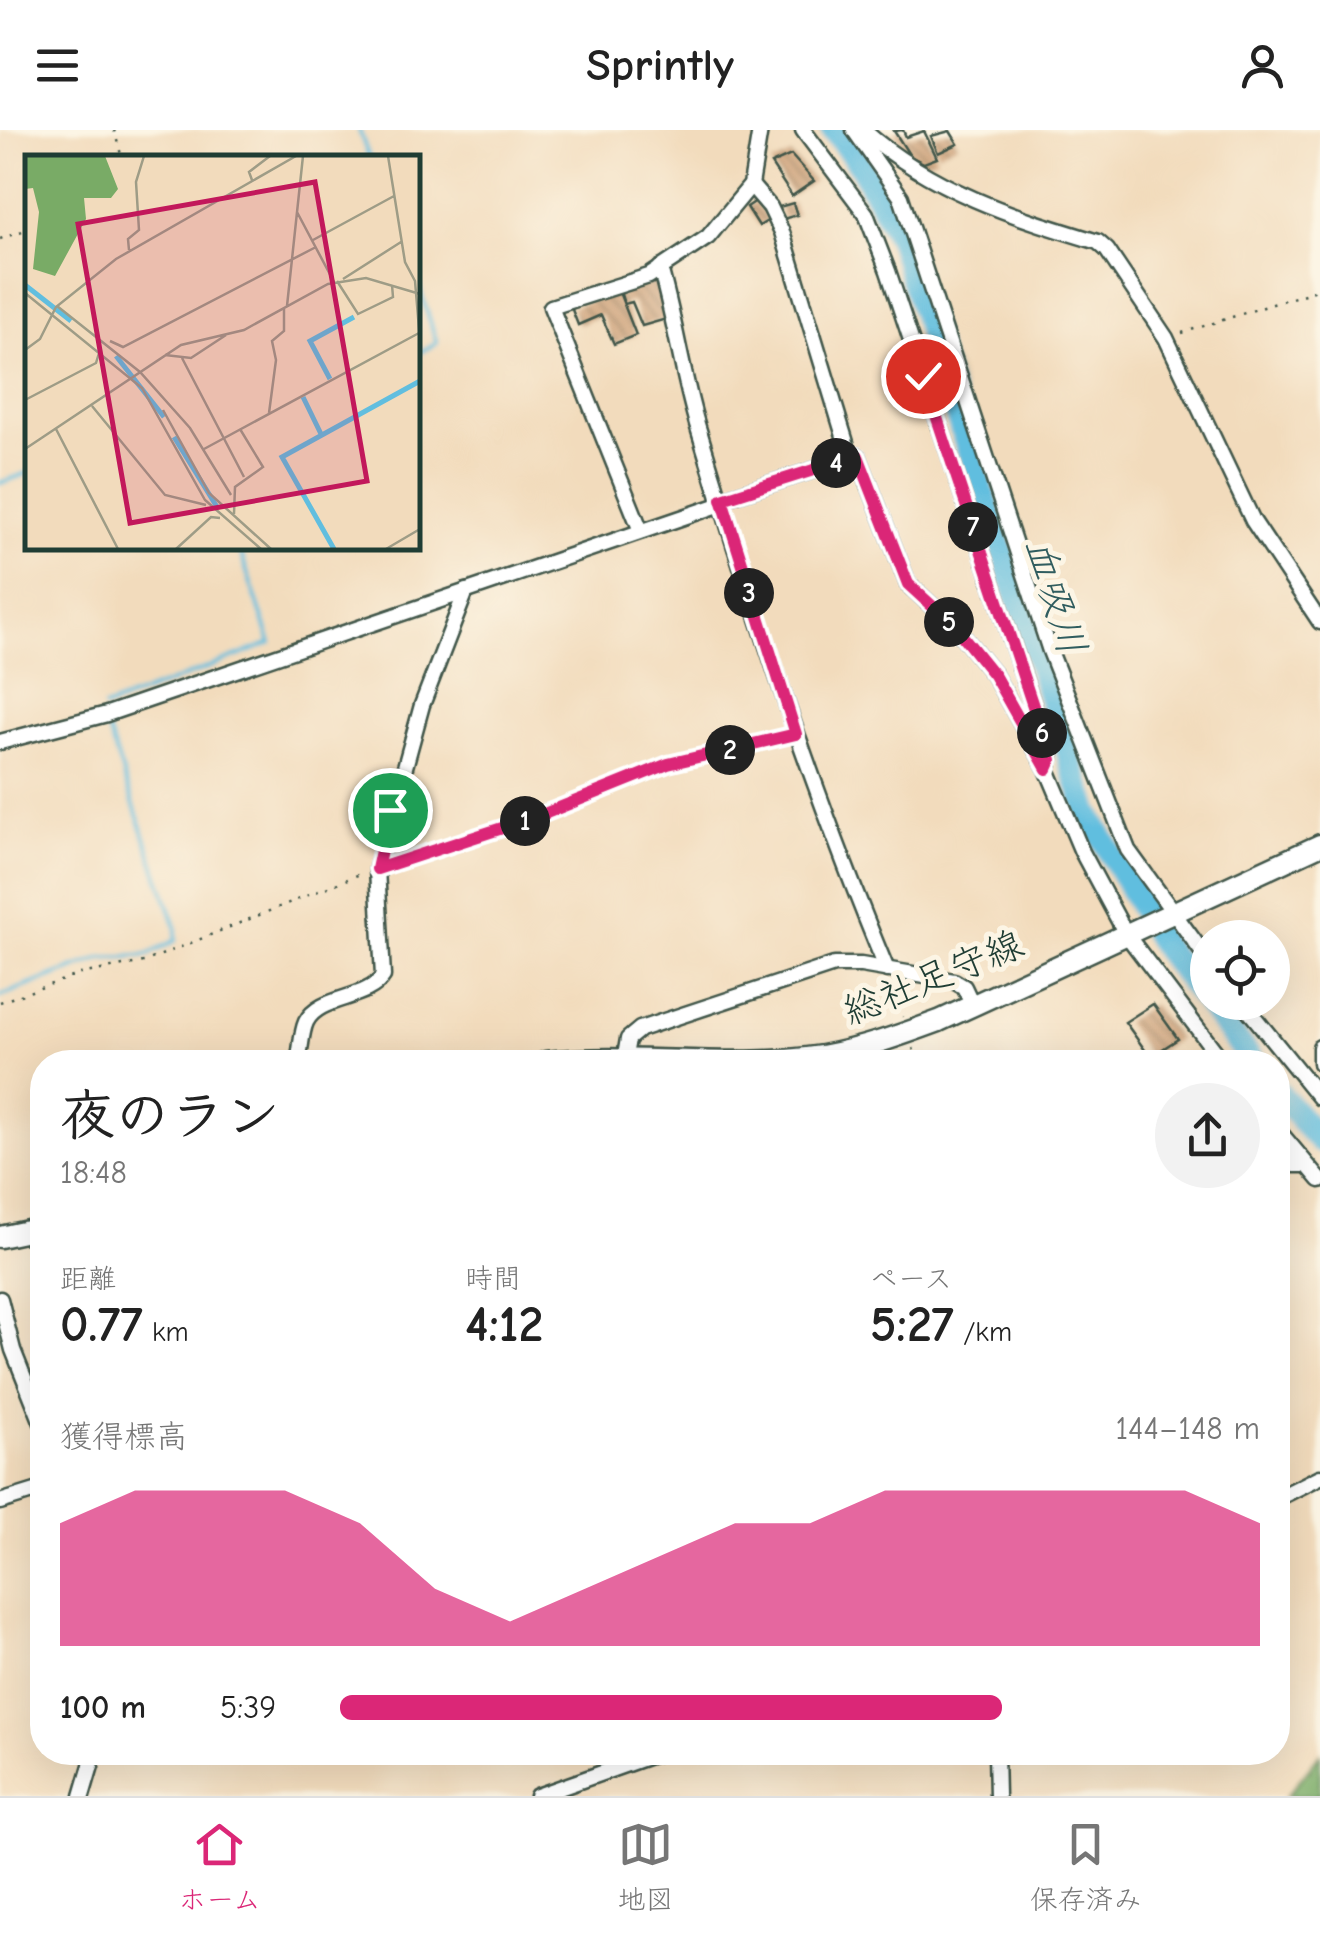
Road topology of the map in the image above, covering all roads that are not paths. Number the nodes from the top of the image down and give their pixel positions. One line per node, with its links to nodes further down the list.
1 (760, 130): 5 (street)
2 (803, 130): 13 (street)
3 (854, 130): 15 (street)
4 (863, 130): 11 (street)
5 (751, 185): 6 (street); 7 (street)
6 (660, 268): 8 (street); 9 (street)
7 (850, 458): 8 (street); 13 (street)
8 (722, 499): 9 (street); 18 (street)
9 (641, 531): 10 (street)
10 (466, 591): 12 (street); 22 (street)
11 (1320, 622)
12 (0, 742)
13 (1047, 769): 16 (street)
14 (1320, 845): 15 (main road, 総社足守線)
15 (1169, 914): 16 (main road, 総社足守線); 17 (street)
16 (1130, 932): 19 (main road, 総社足守線); 25 (street)
17 (1190, 939)
18 (887, 970): 19 (street); 23 (street)
19 (972, 1004): 24 (main road, 総社足守線)
20 (1257, 1020): 26 (street)
21 (1320, 1047): 28 (street)
22 (300, 1050)
23 (626, 1050)
24 (848, 1050)
25 (1214, 1050)
26 (1281, 1050)
27 (1290, 1061): 29 (street)
28 (1320, 1063)
29 (1320, 1098)
30 (1290, 1145): 32 (street)
31 (1290, 1162): 32 (street)
32 (1306, 1165): 33 (street)
33 (1320, 1180)
34 (30, 1231): 35 (main road)
35 (0, 1237)
36 (0, 1300): 37 (street)
37 (30, 1393)
38 (1320, 1477): 39 (street)
39 (1290, 1492)
40 (30, 1493): 41 (street)
41 (0, 1502)
42 (91, 1765): 45 (street)
43 (624, 1765): 46 (street)
44 (996, 1765): 47 (street)
45 (82, 1796)
46 (537, 1796)
47 (997, 1796)

